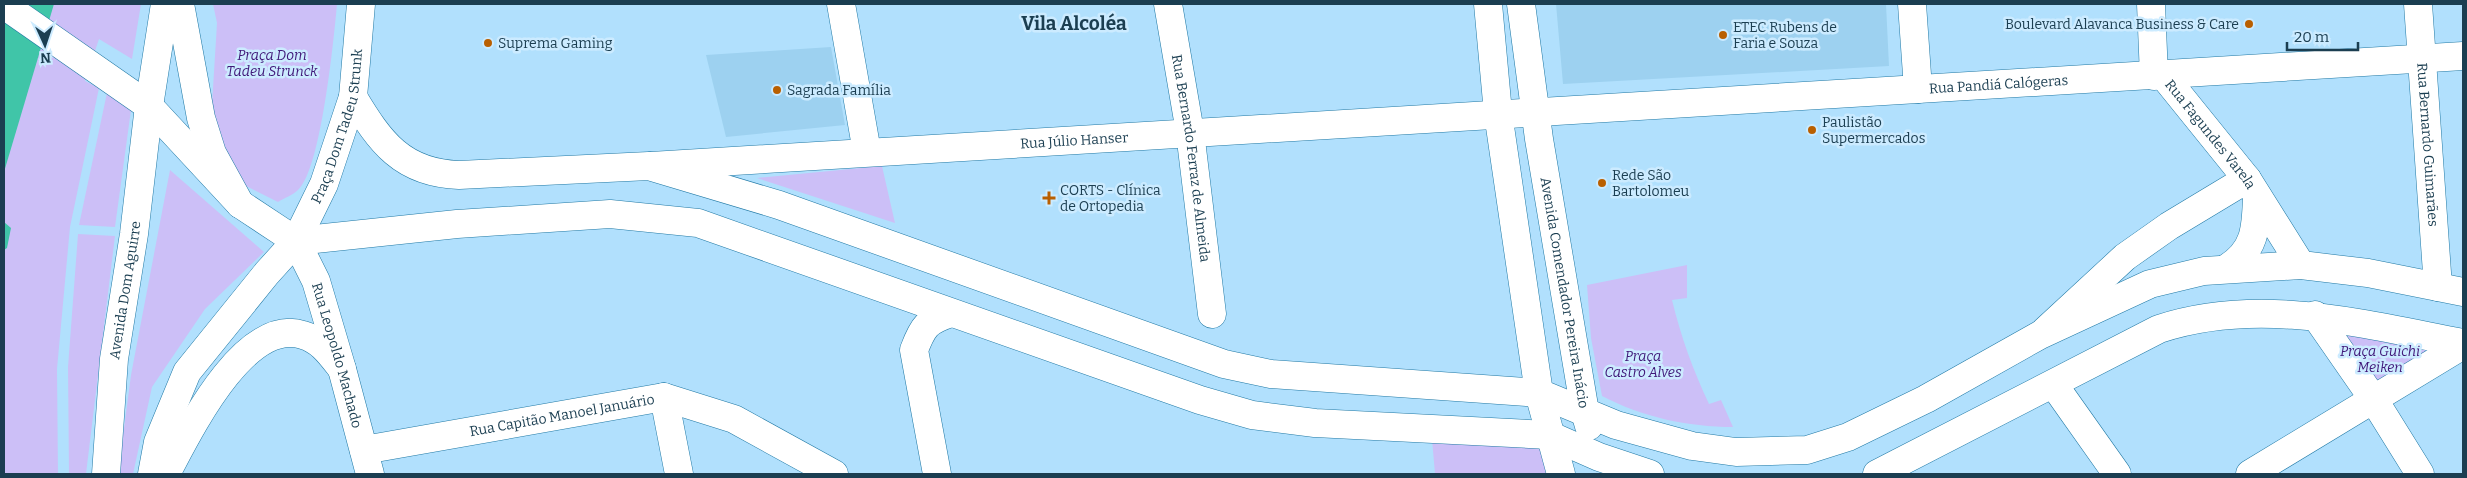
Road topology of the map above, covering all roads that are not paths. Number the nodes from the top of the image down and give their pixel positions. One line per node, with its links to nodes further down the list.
1 (165, 4): 17 (main road)
2 (180, 4): 24 (main road)
3 (841, 4): 21 (main road)
4 (1168, 4): 20 (main road, Rua Bernardo Ferraz de Almeida)
5 (1488, 4): 19 (main road)
6 (1521, 4): 18 (main road, Avenida Comendador Pereira Inácio)
7 (1912, 4): 15 (main road)
8 (2151, 4): 14 (main road)
9 (2418, 4): 13 (main road, Rua Bernardo Guimarães)
10 (4, 5): 17 (main road)
11 (359, 9): 16 (main road, Praça Dom Tadeu Strunk)
12 (2463, 56): 13 (main road, Rua Pandiá Calógeras)
13 (2421, 58): 14 (main road, Rua Pandiá Calógeras); 28 (main road, Rua Bernardo Guimarães)
14 (2158, 76): 15 (main road, Rua Pandiá Calógeras); 23 (main road, Rua Fagundes Varela)
15 (1918, 89): 18 (main road, Rua Pandiá Calógeras)
16 (352, 97): 22 (main road, Rua Júlio Hanser); 25 (main road, Praça Dom Tadeu Strunk)
17 (149, 106): 24 (main road); 43 (main road, Avenida Dom Aguirre)
18 (1534, 111): 19 (main road); 39 (main road, Avenida Comendador Pereira Inácio)
19 (1498, 113): 20 (main road, Rua Júlio Hanser); 36 (main road)
20 (1190, 132): 21 (main road, Rua Júlio Hanser); 30 (main road, Rua Bernardo Ferraz de Almeida)
21 (866, 152): 22 (main road, Rua Júlio Hanser)
22 (649, 166): 36 (main road)
23 (2252, 188): 26 (main road, Rua Fagundes Varela); 27 (main road, Rua Fagundes Varela); 32 (main road)
24 (240, 204): 25 (main road)
25 (296, 241): 29 (main road); 34 (main road, Rua Leopoldo Machado); 44 (main road)
26 (2301, 265): 27 (main road); 28 (main road)
27 (2227, 268): 32 (main road)
28 (2451, 289)
29 (951, 313): 40 (main road); 48 (main road)
30 (1212, 314)
31 (2315, 315): 33 (main road); 35 (main road); 38 (main road)
32 (2040, 335): 39 (main road)
33 (2463, 344): 38 (main road)
34 (342, 369): 41 (main road, Rua Leopoldo Machado); 45 (main road)
35 (2054, 385): 51 (main road); 52 (main road)
36 (1539, 393): 39 (main road); 40 (main road)
37 (664, 397): 41 (main road, Rua Capitão Manoel Januário); 46 (main road); 47 (main road, Rua Capitão Manoel Januário)
38 (2374, 400): 53 (main road); 54 (main road)
39 (1585, 412): 42 (main road, Avenida Comendador Pereira Inácio)
40 (1549, 435): 42 (main road); 49 (main road)
41 (367, 462)
42 (1601, 466): 50 (main road)
43 (106, 474)
44 (152, 474)
45 (166, 474)
46 (679, 474)
47 (834, 474)
48 (937, 474)
49 (1561, 474)
50 (1650, 474)
51 (1877, 474)
52 (2117, 474)
53 (2250, 474)
54 (2420, 474)

